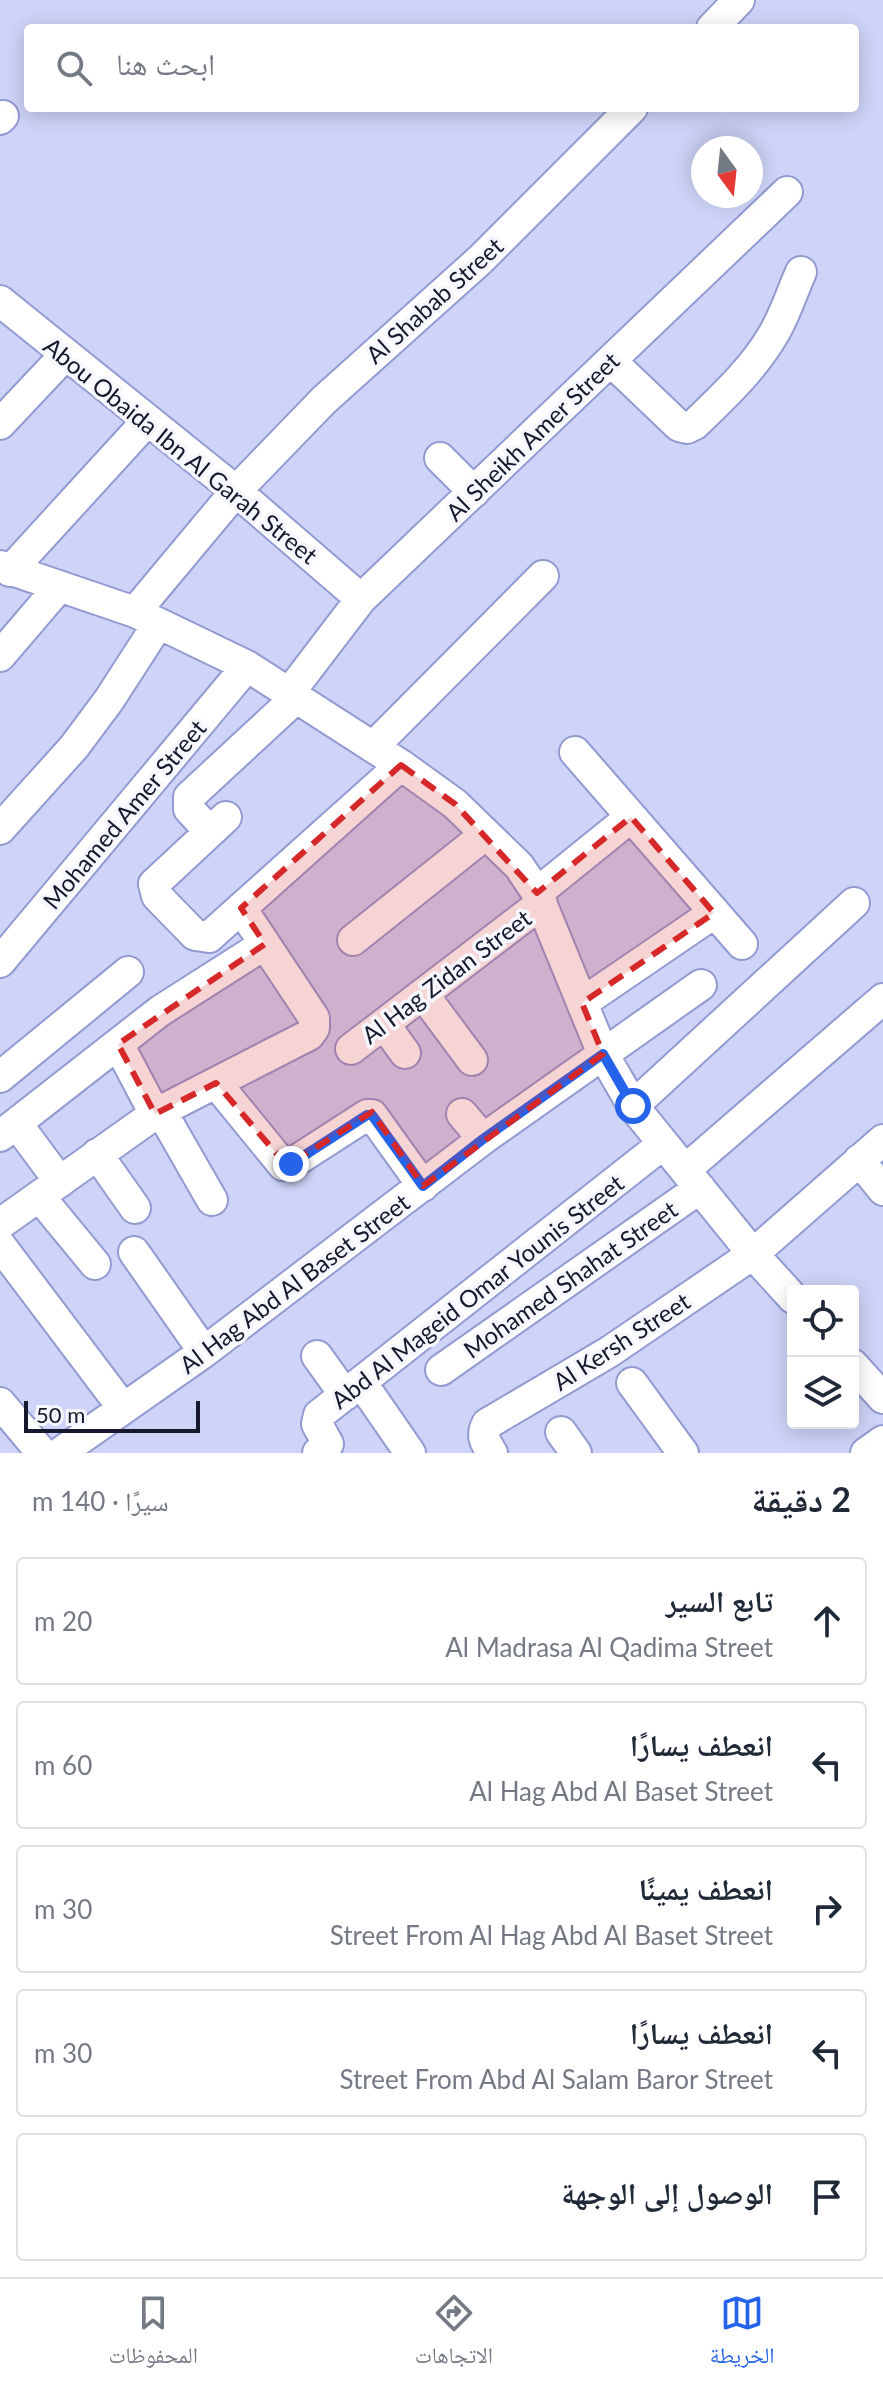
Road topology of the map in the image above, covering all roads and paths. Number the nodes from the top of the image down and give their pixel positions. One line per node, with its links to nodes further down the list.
1 (739, 0): 2 (street)
2 (716, 24)
3 (628, 112): 12 (street, Al Shabab Street)
4 (787, 192): 8 (street, Al Sheikh Amer Street)
5 (801, 272): 8 (street)
6 (0, 301): 7 (street, Abou Obaida Ibn Al Garah Street)
7 (66, 354): 9 (street, Abou Obaida Ibn Al Garah Street); 10 (street)
8 (611, 361): 13 (street, Al Sheikh Amer Street)
9 (148, 420): 12 (street, Abou Obaida Ibn Al Garah Street); 14 (street)
10 (0, 424)
11 (440, 458): 13 (street)
12 (236, 491): 17 (street, Abou Obaida Ibn Al Garah Street); 18 (street, Al Shabab Street)
13 (474, 492): 17 (street, Al Sheikh Amer Street)
14 (5, 569): 16 (street)
15 (543, 576): 22 (street)
16 (59, 587): 18 (street); 19 (street)
17 (361, 599): 21 (street, Al Sheikh Amer Street)
18 (146, 618): 20 (street); 26 (street, Al Shabab Street)
19 (0, 656)
20 (247, 666): 21 (street); 35 (street, Mohamed Amer Street)
21 (293, 695): 22 (street); 30 (street, Al Sheikh Amer Street)
22 (373, 747): 24 (street)
23 (575, 752): 25 (street)
24 (401, 765): 27 (street); 30 (street)
25 (631, 817): 28 (street, Al Hag Zidan Street); 31 (street)
26 (0, 829)
27 (486, 834): 28 (street); 32 (street)
28 (539, 898): 38 (street, Al Hag Zidan Street); 40 (street)
29 (854, 903): 49 (street)
30 (241, 908): 33 (street)
31 (714, 913): 34 (street); 40 (street)
32 (353, 940)
33 (265, 944): 42 (street); 48 (street)
34 (742, 944)
35 (0, 962)
36 (128, 972): 47 (street)
37 (701, 985): 45 (street, Al Hag Abd Al Baset Street)
38 (423, 994): 41 (street, Al Hag Zidan Street); 46 (street)
39 (883, 999): 58 (street, Mohamed Shahat Street)
40 (582, 1003): 45 (street)
41 (384, 1024): 43 (street, Al Hag Zidan Street); 44 (street)
42 (118, 1044): 50 (street); 52 (street)
43 (351, 1049)
44 (405, 1053)
45 (603, 1054): 49 (street); 53 (street, Al Hag Abd Al Baset Street)
46 (472, 1060)
47 (0, 1077)
48 (216, 1083): 50 (street); 59 (street)
49 (633, 1106): 55 (street)
50 (158, 1113): 56 (street); 62 (street)
51 (462, 1114): 53 (street)
52 (8, 1130): 60 (street)
53 (483, 1139): 59 (street, Al Hag Abd Al Baset Street)
54 (883, 1140): 57 (street, Al Kersh Street)
55 (663, 1144): 58 (street); 75 (street, Abd Al Mageid Omar Younis Street)
56 (97, 1154): 60 (street); 63 (street)
57 (859, 1160): 61 (street); 67 (street, Al Kersh Street)
58 (692, 1179): 67 (street); 72 (street, Mohamed Shahat Street)
59 (423, 1186): 70 (street, Al Hag Abd Al Baset Street)
60 (50, 1189): 64 (street); 68 (street)
61 (883, 1190)
62 (212, 1200)
63 (135, 1208)
64 (0, 1224)
65 (0, 1245): 78 (street)
66 (134, 1252): 70 (street)
67 (753, 1254): 69 (street); 79 (street, Al Kersh Street)
68 (95, 1264)
69 (787, 1291)
70 (204, 1352): 78 (street, Al Hag Abd Al Baset Street)
71 (317, 1356): 75 (street)
72 (441, 1370)
73 (859, 1372): 76 (street)
74 (632, 1383): 85 (street)
75 (353, 1388): 81 (street, Abd Al Mageid Omar Younis Street); 84 (street)
76 (883, 1398)
77 (0, 1403): 82 (street)
78 (123, 1408): 83 (street, Al Hag Abd Al Baset Street)
79 (490, 1439)
80 (883, 1441): 86 (street)
81 (322, 1450)
82 (42, 1453)
83 (60, 1453)
84 (410, 1453)
85 (683, 1453)
86 (866, 1453)

